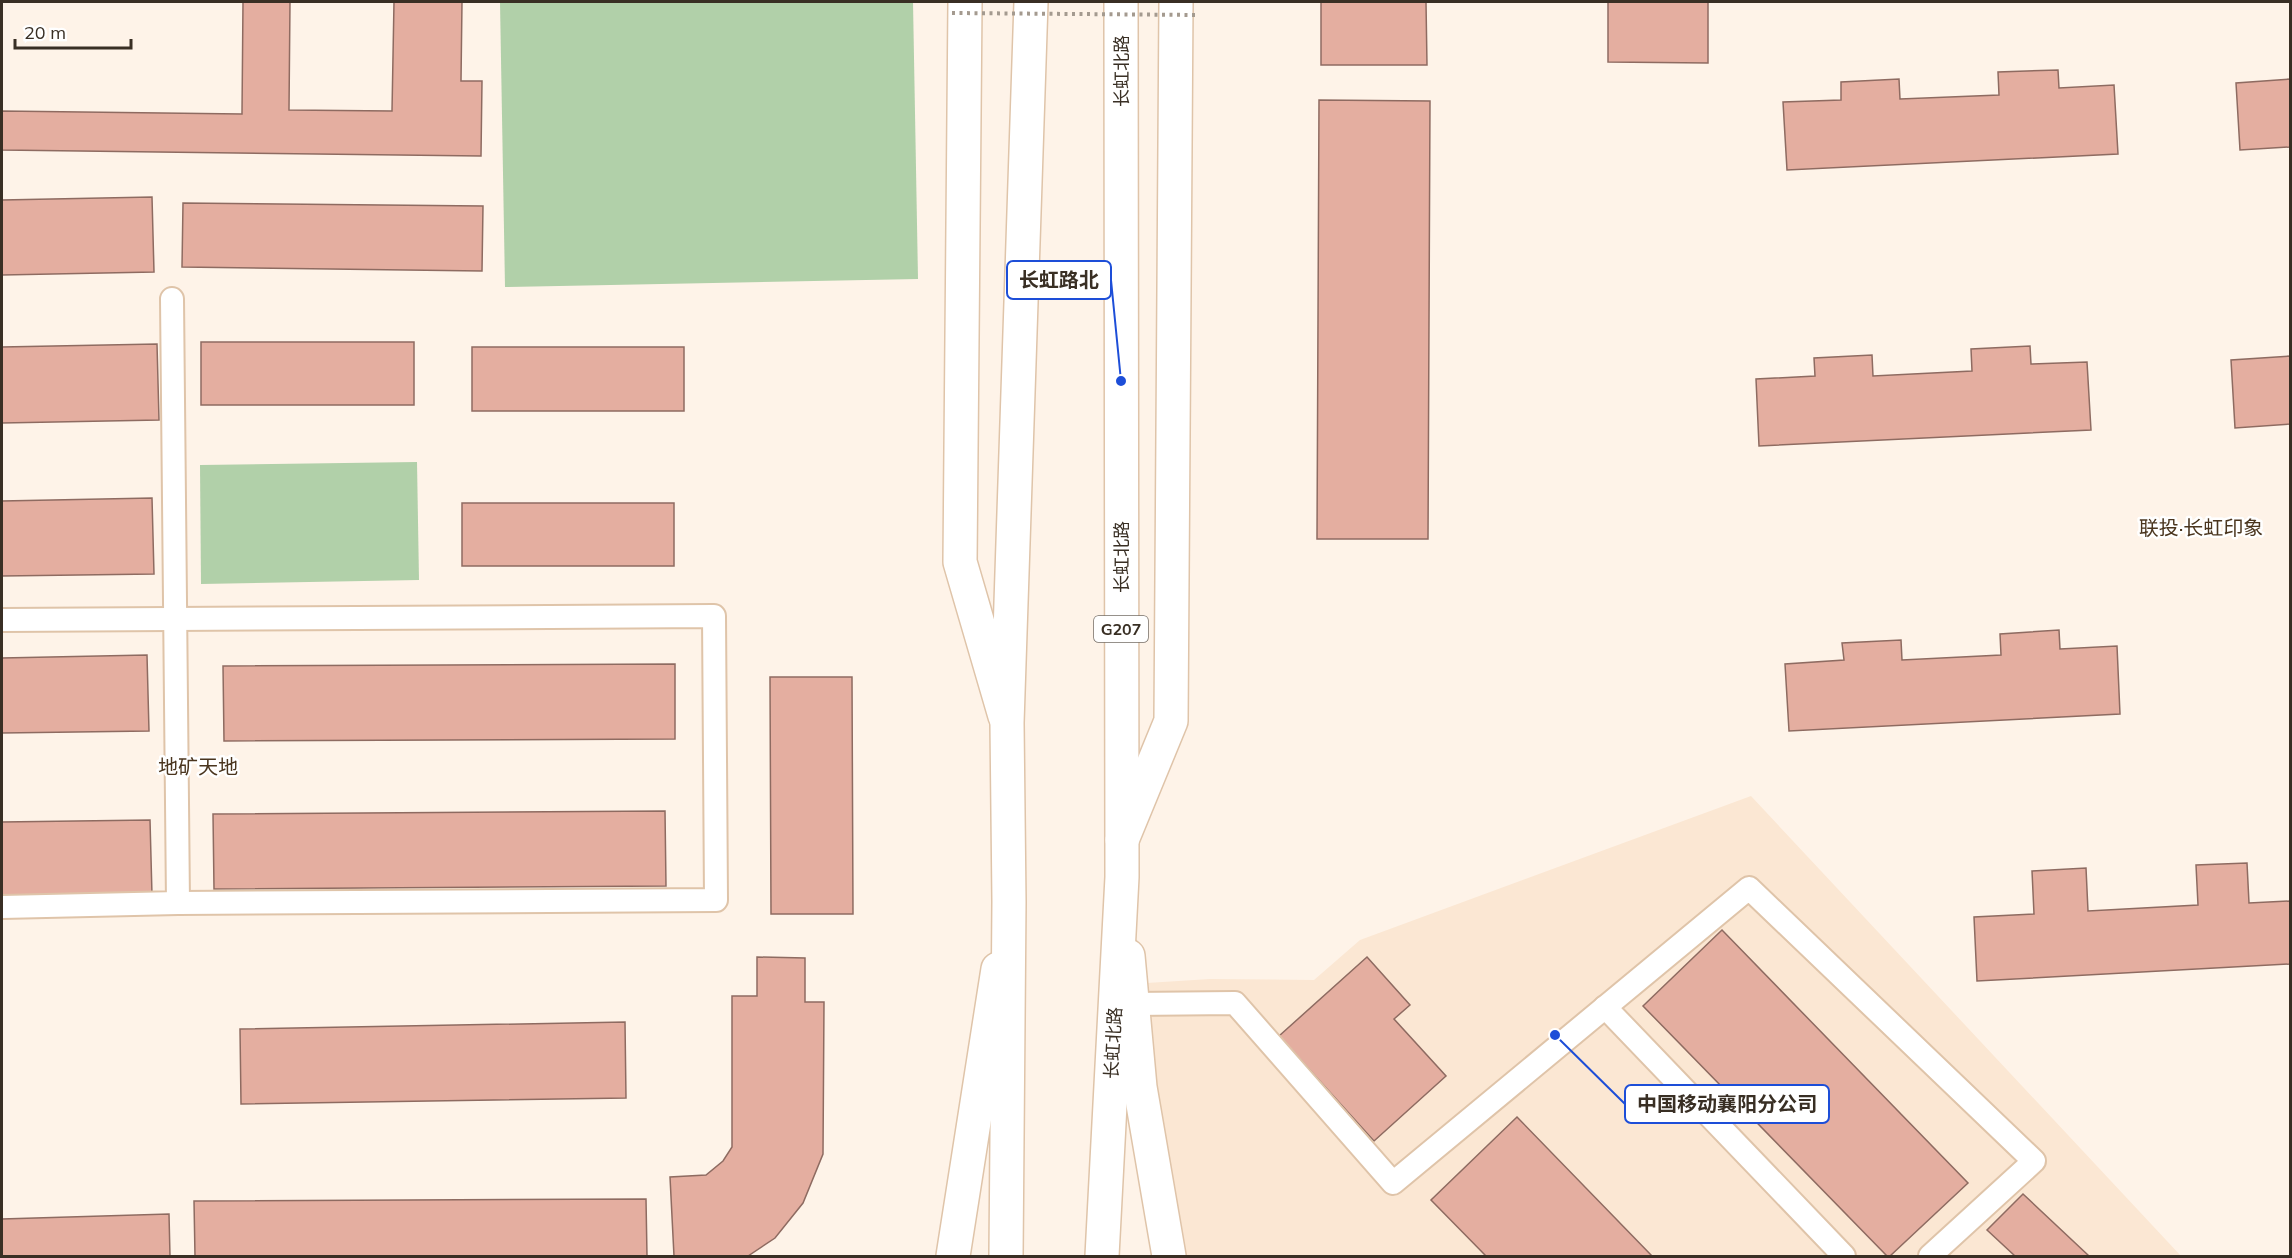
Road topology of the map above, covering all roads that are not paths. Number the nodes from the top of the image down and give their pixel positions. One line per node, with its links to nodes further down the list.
1 (1031, 2): 8 (main road)
2 (1121, 2): 9 (main road, 长虹北路 / G207)
3 (959, 7): 8 (main road)
4 (1187, 8): 9 (main road)
5 (172, 299): 6 (lane)
6 (175, 619): 7 (lane); 12 (lane); 12 (lane)
7 (2, 620)
8 (1007, 723): 11 (main road)
9 (1122, 840): 10 (main road, 长虹北路 / G207)
10 (1122, 877): 14 (main road); 18 (main road, 长虹北路 / G207)
11 (1009, 902): 16 (main road); 17 (main road)
12 (178, 903): 13 (lane)
13 (2, 907)
14 (1132, 1004): 15 (lane); 19 (main road)
15 (1605, 1007): 20 (lane); 21 (lane)
16 (953, 1257)
17 (1006, 1257)
18 (1101, 1257)
19 (1169, 1257)
20 (1844, 1257)
21 (1930, 1257)

